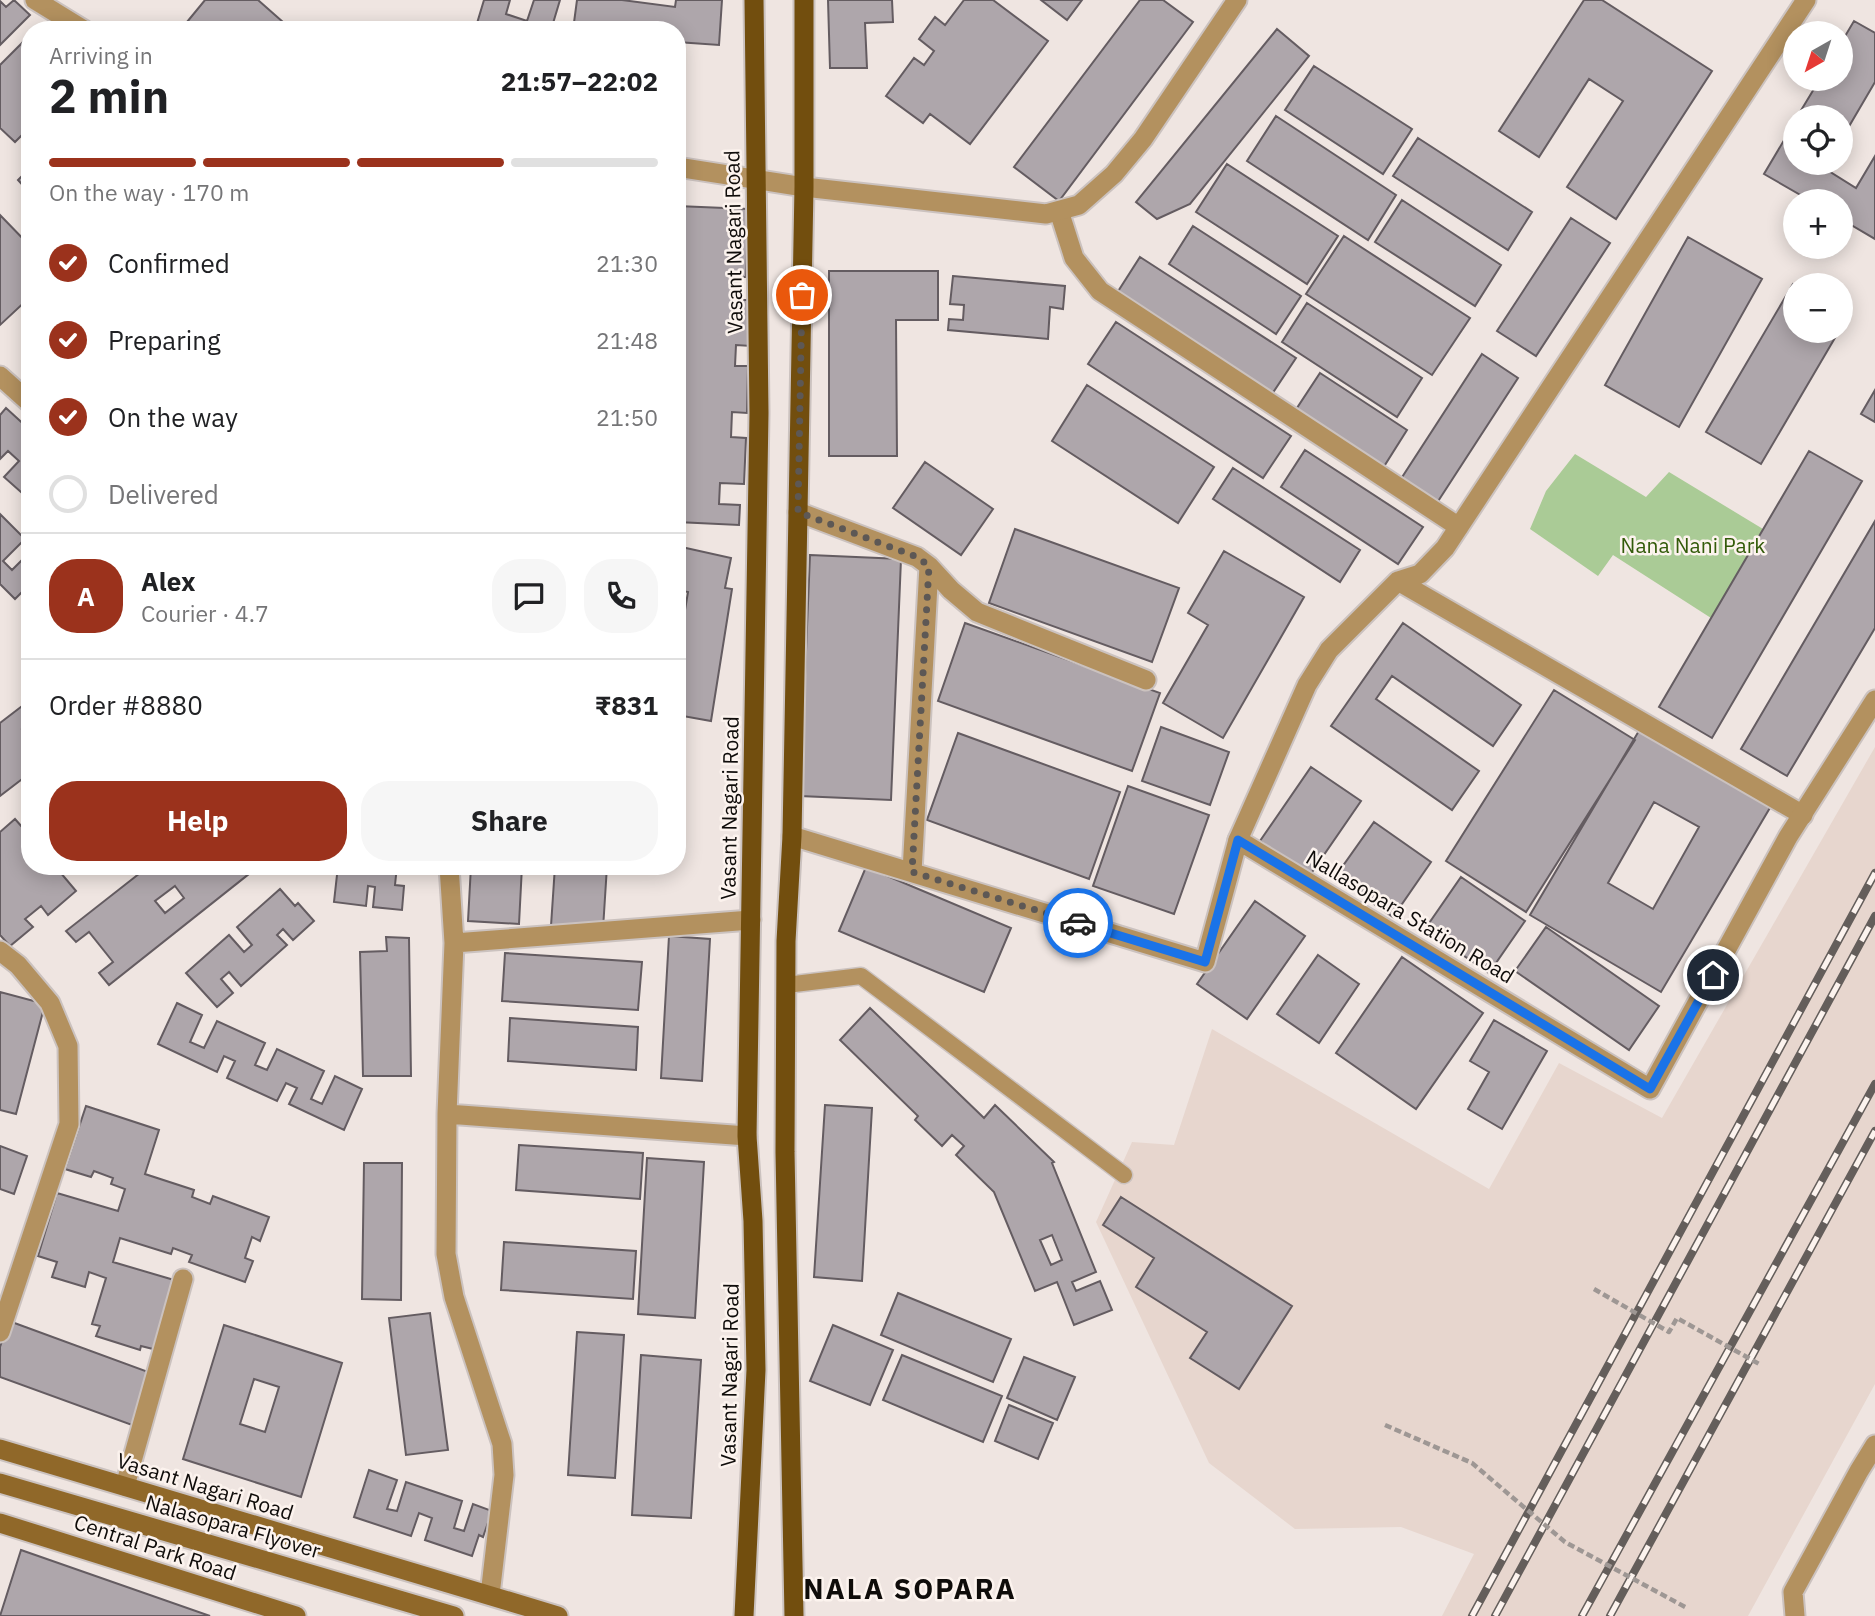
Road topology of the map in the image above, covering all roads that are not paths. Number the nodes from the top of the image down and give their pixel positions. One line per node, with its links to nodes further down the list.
1 (35, 0): 6 (street)
2 (754, 0): 8 (main road, Vasant Nagari Road)
3 (804, 0): 9 (main road)
4 (1237, 0): 10 (street)
5 (1806, 0): 14 (street)
6 (69, 21)
7 (686, 168): 8 (street)
8 (755, 179): 9 (street); 24 (main road, Vasant Nagari Road)
9 (804, 187): 10 (street); 13 (main road)
10 (1059, 211): 14 (street)
11 (0, 376): 12 (street)
12 (21, 395)
13 (798, 512): 15 (street); 20 (main road)
14 (1459, 527): 16 (street)
15 (929, 566): 17 (street); 22 (street)
16 (1398, 580): 19 (street); 21 (street)
17 (1146, 680)
18 (1875, 700): 19 (street, Nallasopara Station Road)
19 (1802, 815): 21 (street, Nallasopara Station Road)
20 (792, 835): 22 (street); 27 (main road)
21 (1238, 840): 22 (street)
22 (912, 872)
23 (450, 875): 25 (street)
24 (751, 920): 25 (street); 29 (main road, Vasant Nagari Road)
25 (454, 943): 28 (street)
26 (0, 951): 32 (street)
27 (786, 985): 30 (lane); 44 (main road)
28 (447, 1114): 29 (street); 38 (street)
29 (747, 1136): 43 (main road, Vasant Nagari Road)
30 (1124, 1174)
31 (183, 1279): 36 (street)
32 (0, 1332)
33 (1875, 1445): 45 (street)
34 (0, 1449): 36 (main road, Vasant Nagari Road)
35 (0, 1483): 41 (main road, Nalasopara Flyover)
36 (125, 1486): 38 (main road, Vasant Nagari Road)
37 (0, 1523): 39 (main road, Central Park Road)
38 (490, 1595): 42 (main road, Vasant Nagari Road)
39 (258, 1611): 40 (main road, Central Park Road)
40 (296, 1616)
41 (454, 1616)
42 (558, 1616)
43 (744, 1616)
44 (794, 1616)
45 (1795, 1616)

